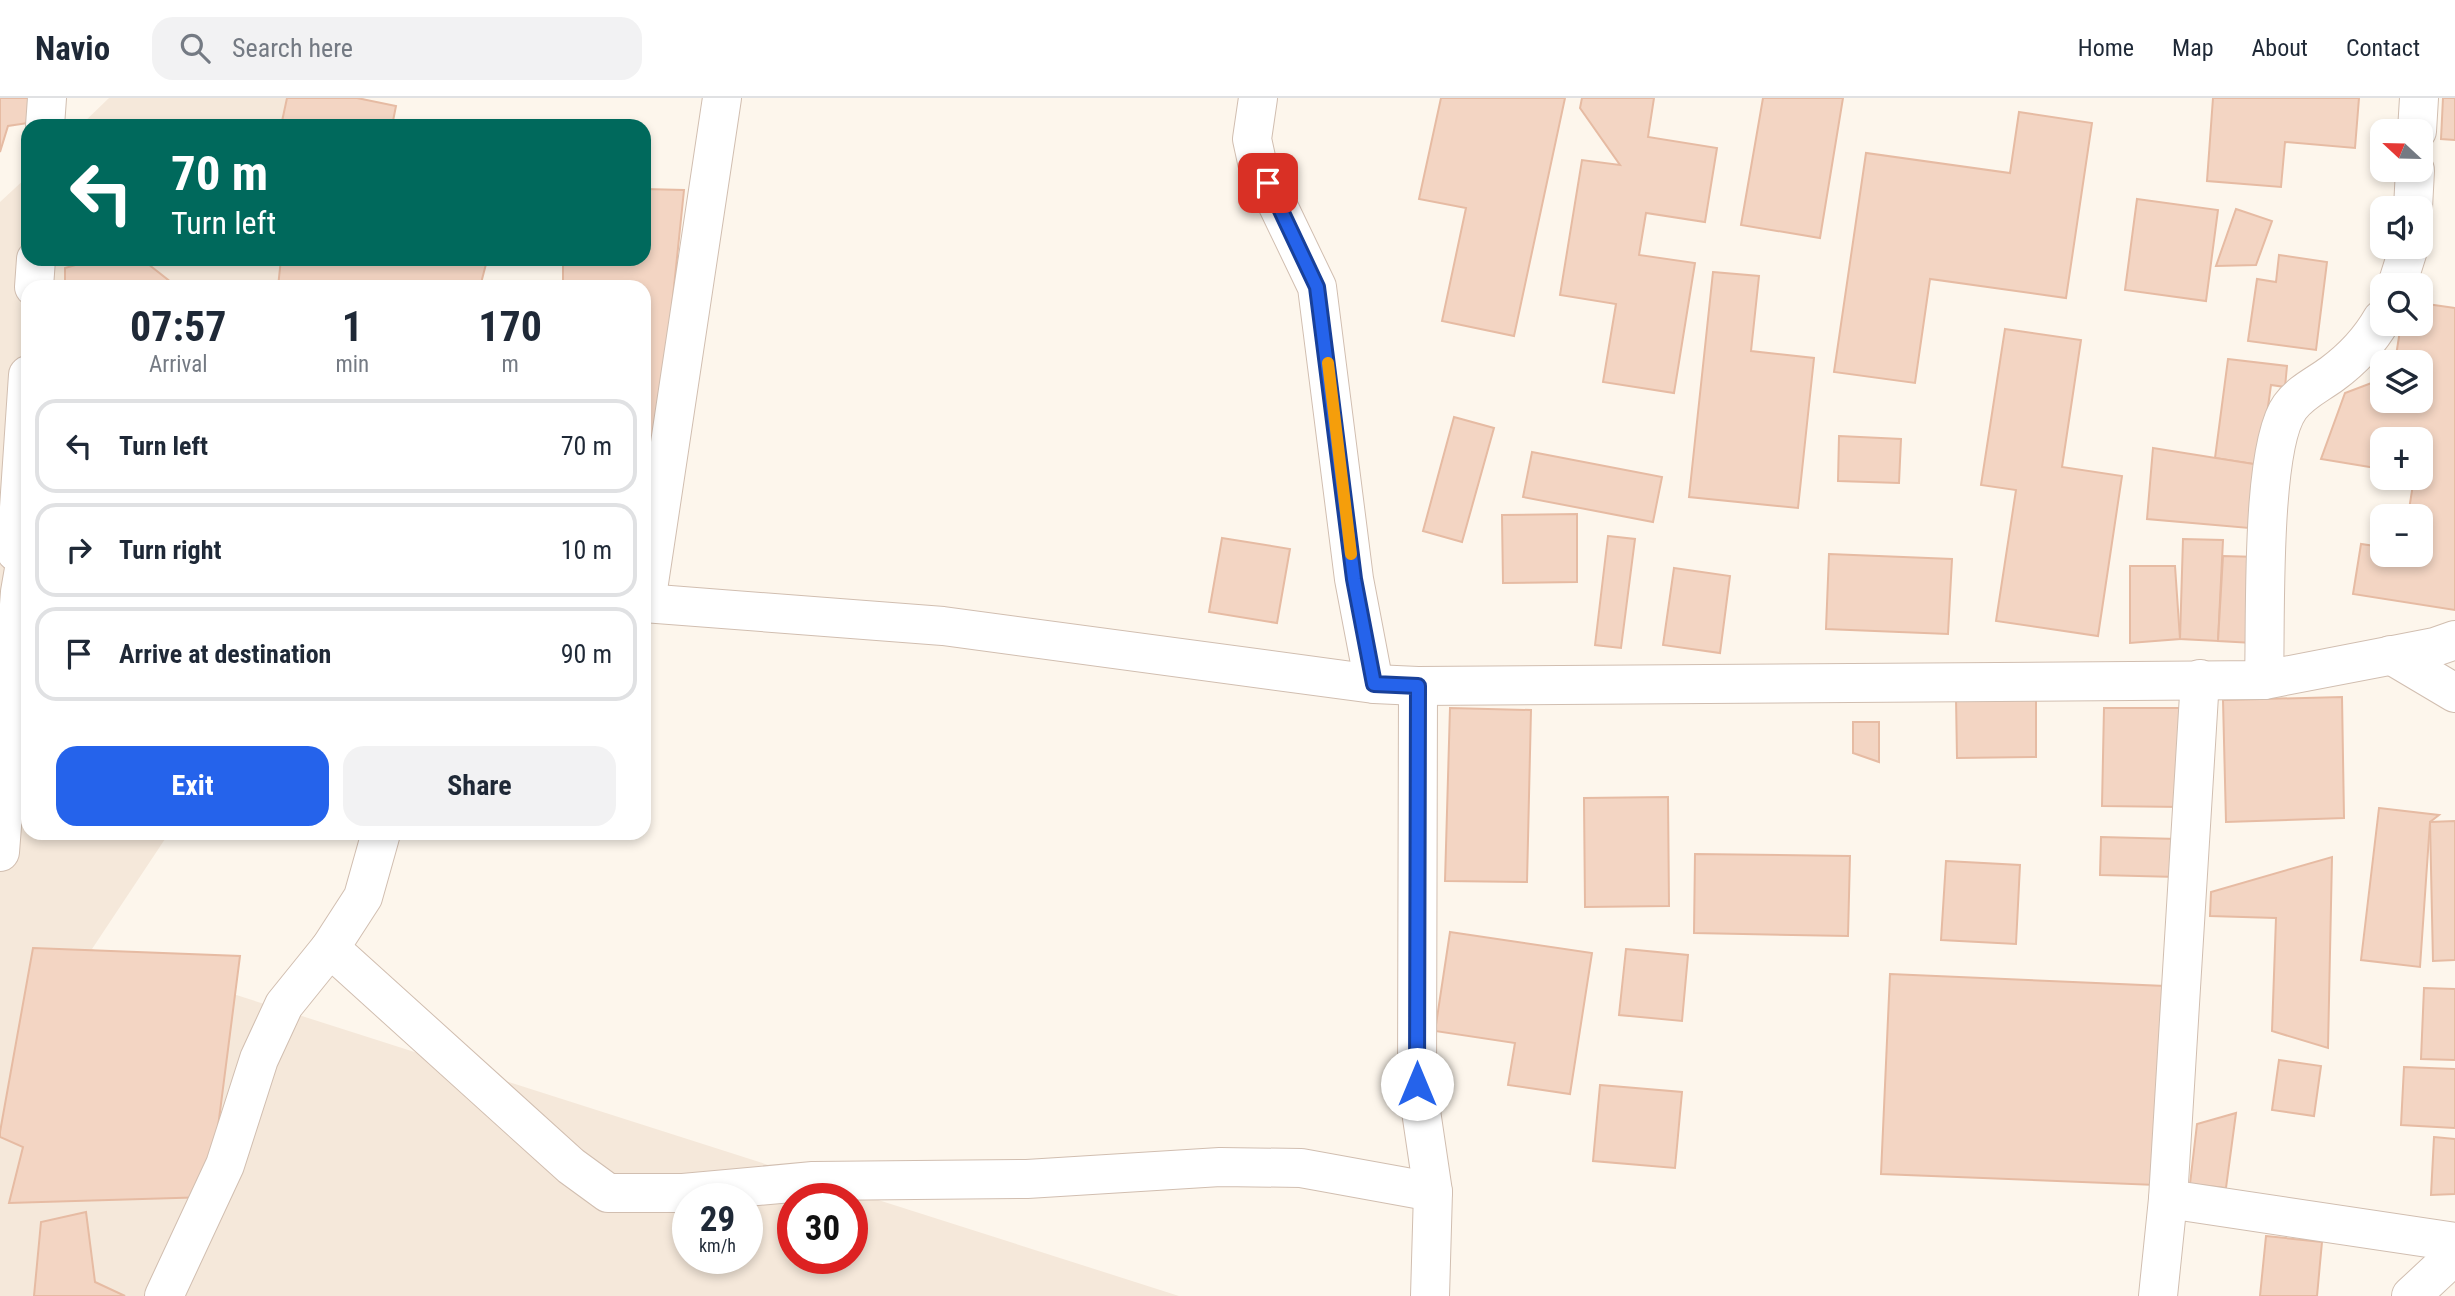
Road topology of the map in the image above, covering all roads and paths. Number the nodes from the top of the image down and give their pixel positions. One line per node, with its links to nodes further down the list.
1 (47, 98): 5 (street)
2 (722, 98): 10 (street)
3 (1258, 98): 17 (street)
4 (2419, 98): 6 (street)
5 (46, 119)
6 (2418, 119)
7 (2371, 336): 16 (street)
8 (21, 503): 9 (street)
9 (18, 558)
10 (651, 564)
11 (21, 586): 21 (street)
12 (651, 603): 17 (street)
13 (2455, 639): 14 (street)
14 (2391, 655): 16 (street); 19 (street)
15 (2200, 680): 16 (street); 18 (street); 24 (street)
16 (2264, 680)
17 (1374, 684): 18 (street)
18 (1418, 686): 23 (street)
19 (2455, 693)
20 (379, 840): 22 (street)
21 (0, 852)
22 (330, 948): 23 (street); 27 (street)
23 (1433, 1192): 28 (street)
24 (2168, 1199): 25 (street); 29 (street)
25 (2455, 1242)
26 (2455, 1255): 30 (street)
27 (164, 1296)
28 (1430, 1296)
29 (2158, 1296)
30 (2412, 1296)

